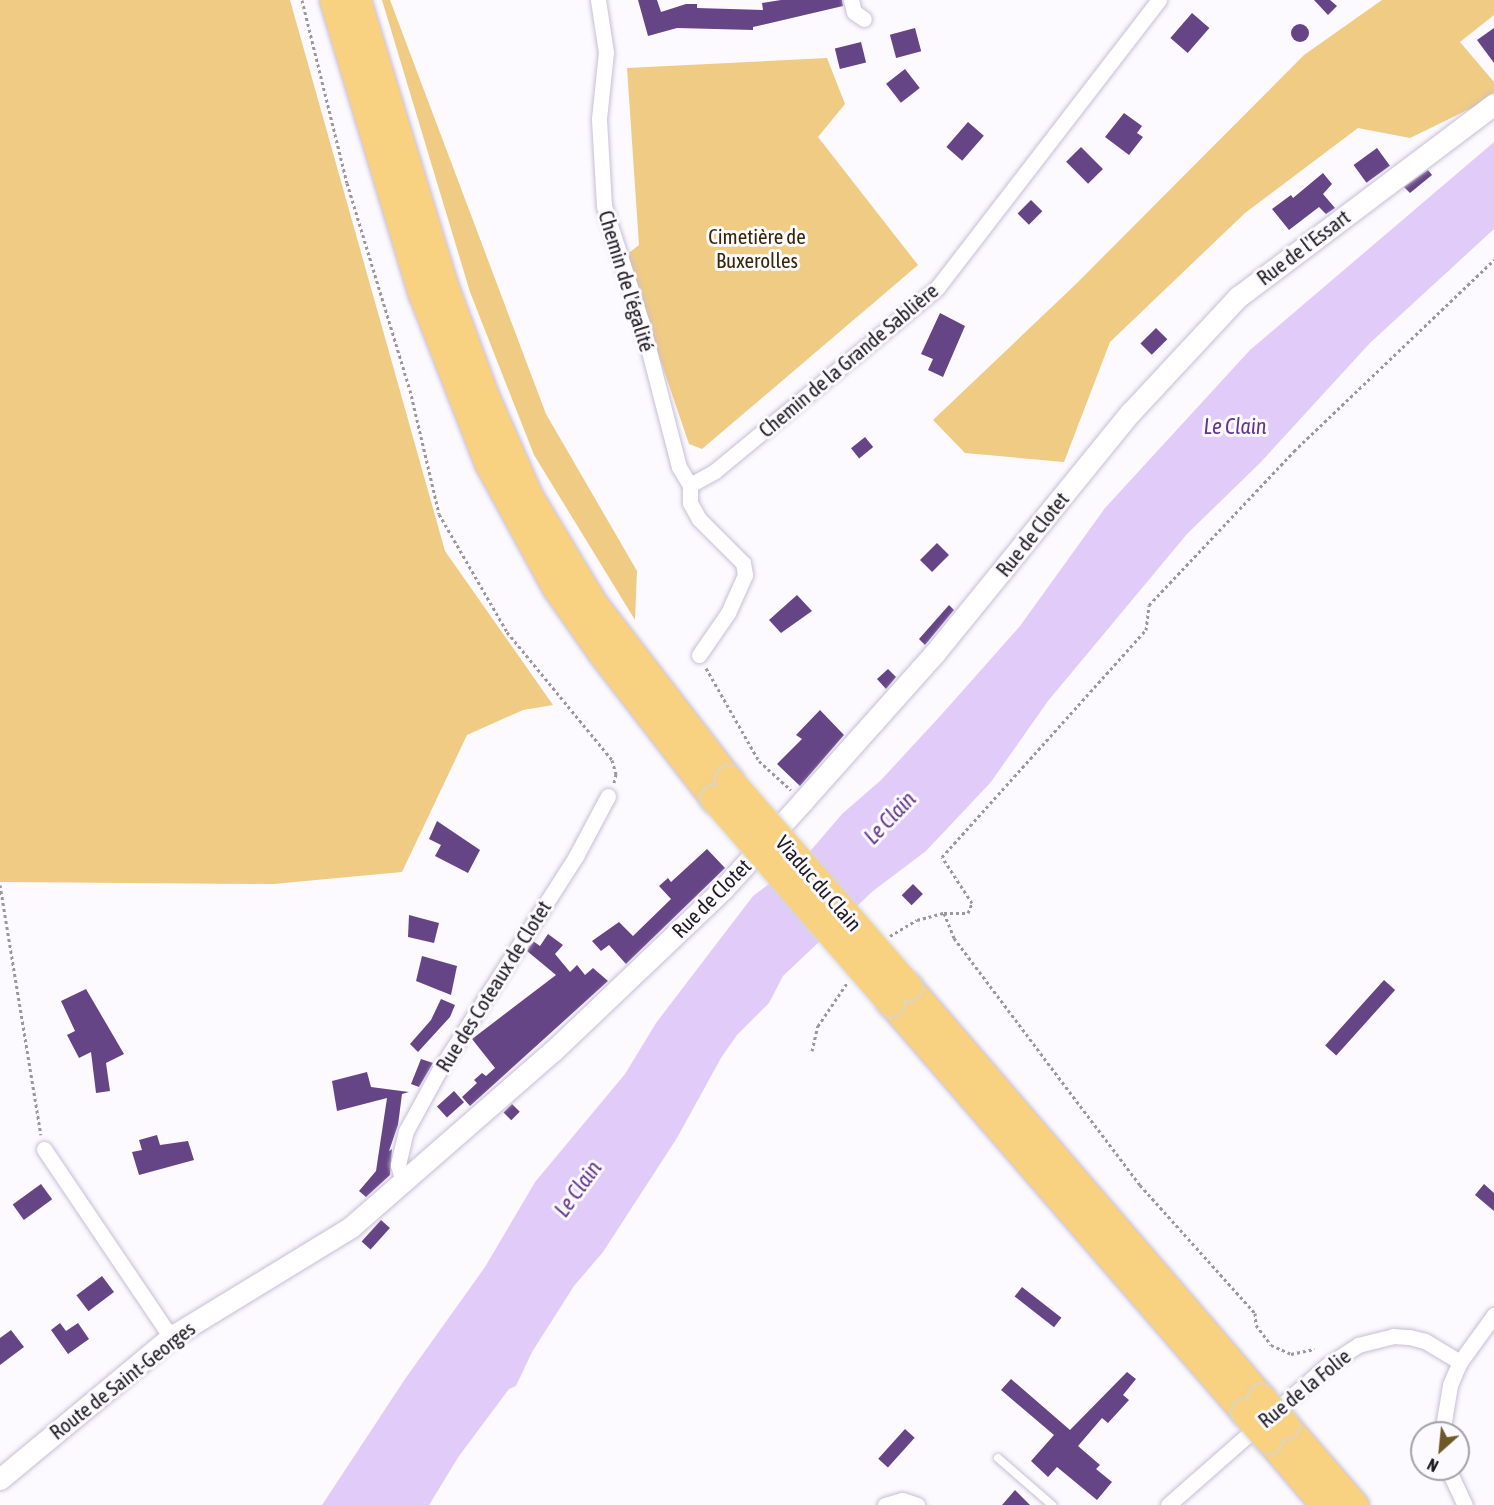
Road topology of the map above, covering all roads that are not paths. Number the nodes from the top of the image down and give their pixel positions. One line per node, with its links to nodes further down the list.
1 (333, 0): 11 (highway)
2 (357, 0): 11 (highway)
3 (598, 0): 9 (street, Chemin de l'égalité)
4 (851, 0): 6 (street)
5 (1159, 0): 9 (street, Chemin de la Grande Sablière)
6 (864, 19)
7 (1494, 104): 8 (main road, Rue de l'Essart)
8 (1131, 412): 14 (main road, Rue de Clotet)
9 (690, 485): 10 (street)
10 (699, 655)
11 (722, 789): 20 (highway, Viaduc du Clain, bridge)
12 (608, 796): 14 (street, Rue des Coteaux de Clotet)
13 (44, 1149): 17 (street)
14 (403, 1182): 15 (main road, Rue de Clotet)
15 (311, 1253): 17 (main road, Route de Saint-Georges)
16 (1494, 1315): 18 (street)
17 (171, 1337): 22 (main road, Route de Saint-Georges)
18 (1460, 1362): 19 (street); 27 (street, Rue de la Folie)
19 (1443, 1421)
20 (1277, 1432): 28 (highway); 29 (highway)
21 (998, 1458): 26 (lane)
22 (0, 1479)
23 (1454, 1481): 30 (street)
24 (885, 1505): 25 (street)
25 (917, 1505)
26 (1052, 1505)
27 (1168, 1505)
28 (1324, 1505)
29 (1355, 1505)
30 (1465, 1505)

